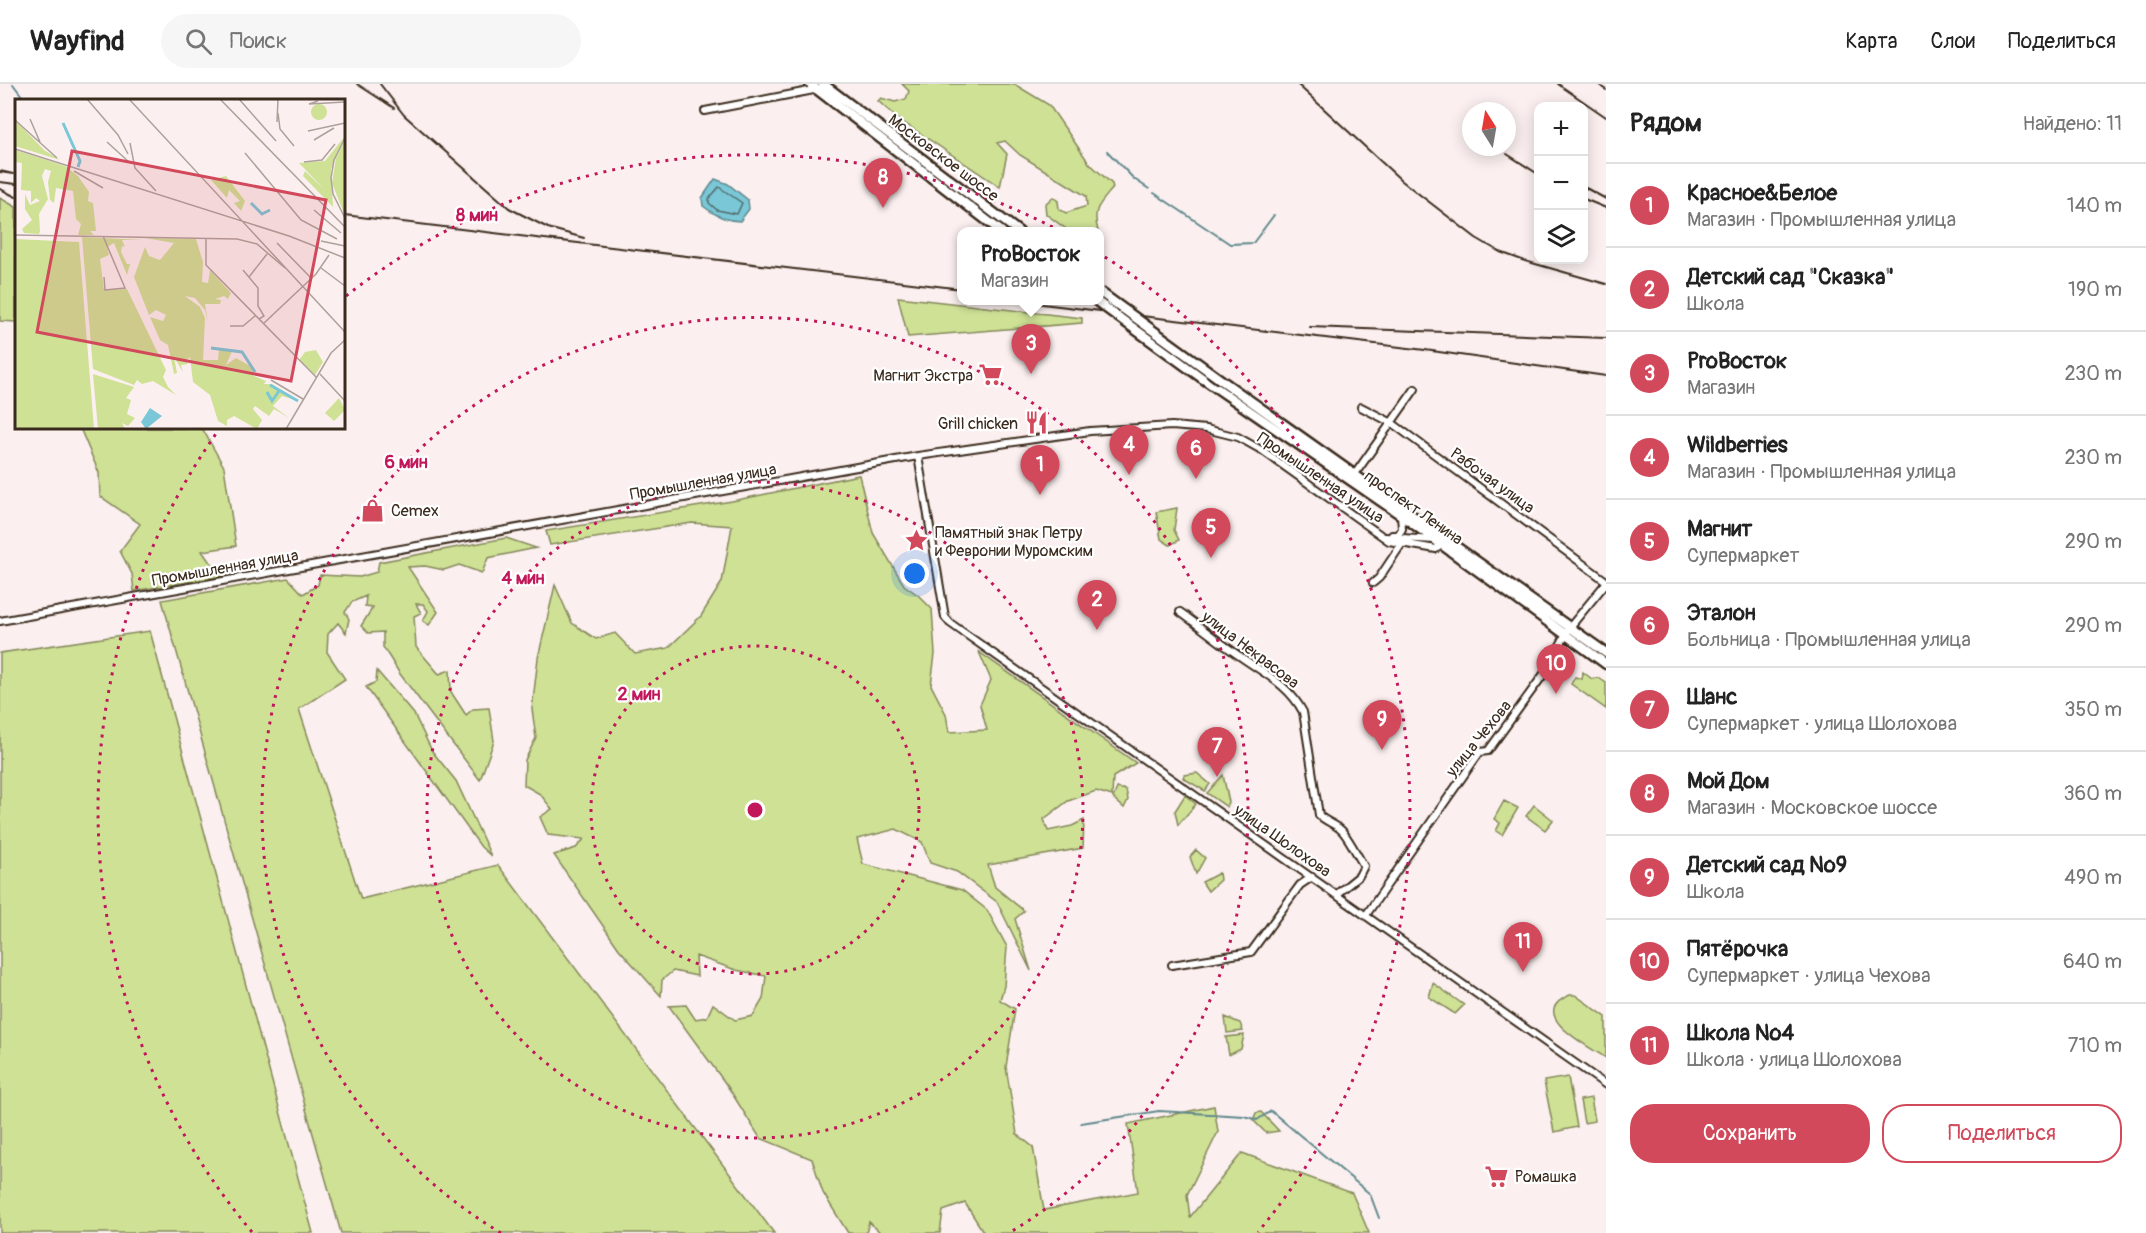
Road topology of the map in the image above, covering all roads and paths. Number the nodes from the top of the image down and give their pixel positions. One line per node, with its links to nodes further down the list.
1 (810, 84): 2 (main road, Московское шоссе)
2 (822, 86): 3 (street); 4 (main road, Московское шоссе); 5 (main road, Московское шоссе)
3 (705, 111)
4 (997, 227)
5 (1014, 227)
6 (1104, 295): 12 (main road, проспект Ленина, bridge)
7 (1102, 305): 13 (main road, проспект Ленина, bridge)
8 (1415, 389): 10 (street)
9 (1360, 407): 10 (street, Рабочая улица)
10 (1392, 423): 12 (street); 17 (street, Рабочая улица)
11 (918, 456): 14 (street, Промышленная улица); 20 (street, Промышленная улица); 24 (street, улица Шолохова)
12 (1355, 474): 15 (main road, проспект Ленина)
13 (1401, 516): 14 (street); 15 (main road, проспект Ленина)
14 (1388, 536): 15 (street, Промышленная улица); 16 (street, Промышленная улица)
15 (1441, 541): 16 (street, Промышленная улица); 21 (main road, проспект Ленина)
16 (1401, 545): 18 (street)
17 (1606, 582): 21 (street, улица Чехова)
18 (1373, 583)
19 (1180, 612): 25 (street, улица Некрасова)
20 (0, 621)
21 (1569, 631): 22 (main road, проспект Ленина); 23 (main road, проспект Ленина); 26 (street, улица Чехова)
22 (1606, 653)
23 (1606, 664)
24 (1312, 877): 25 (street, улица Шолохова); 27 (street)
25 (1338, 893): 26 (street, улица Шолохова)
26 (1366, 915): 28 (street, улица Шолохова)
27 (1173, 965)
28 (1606, 1084)

